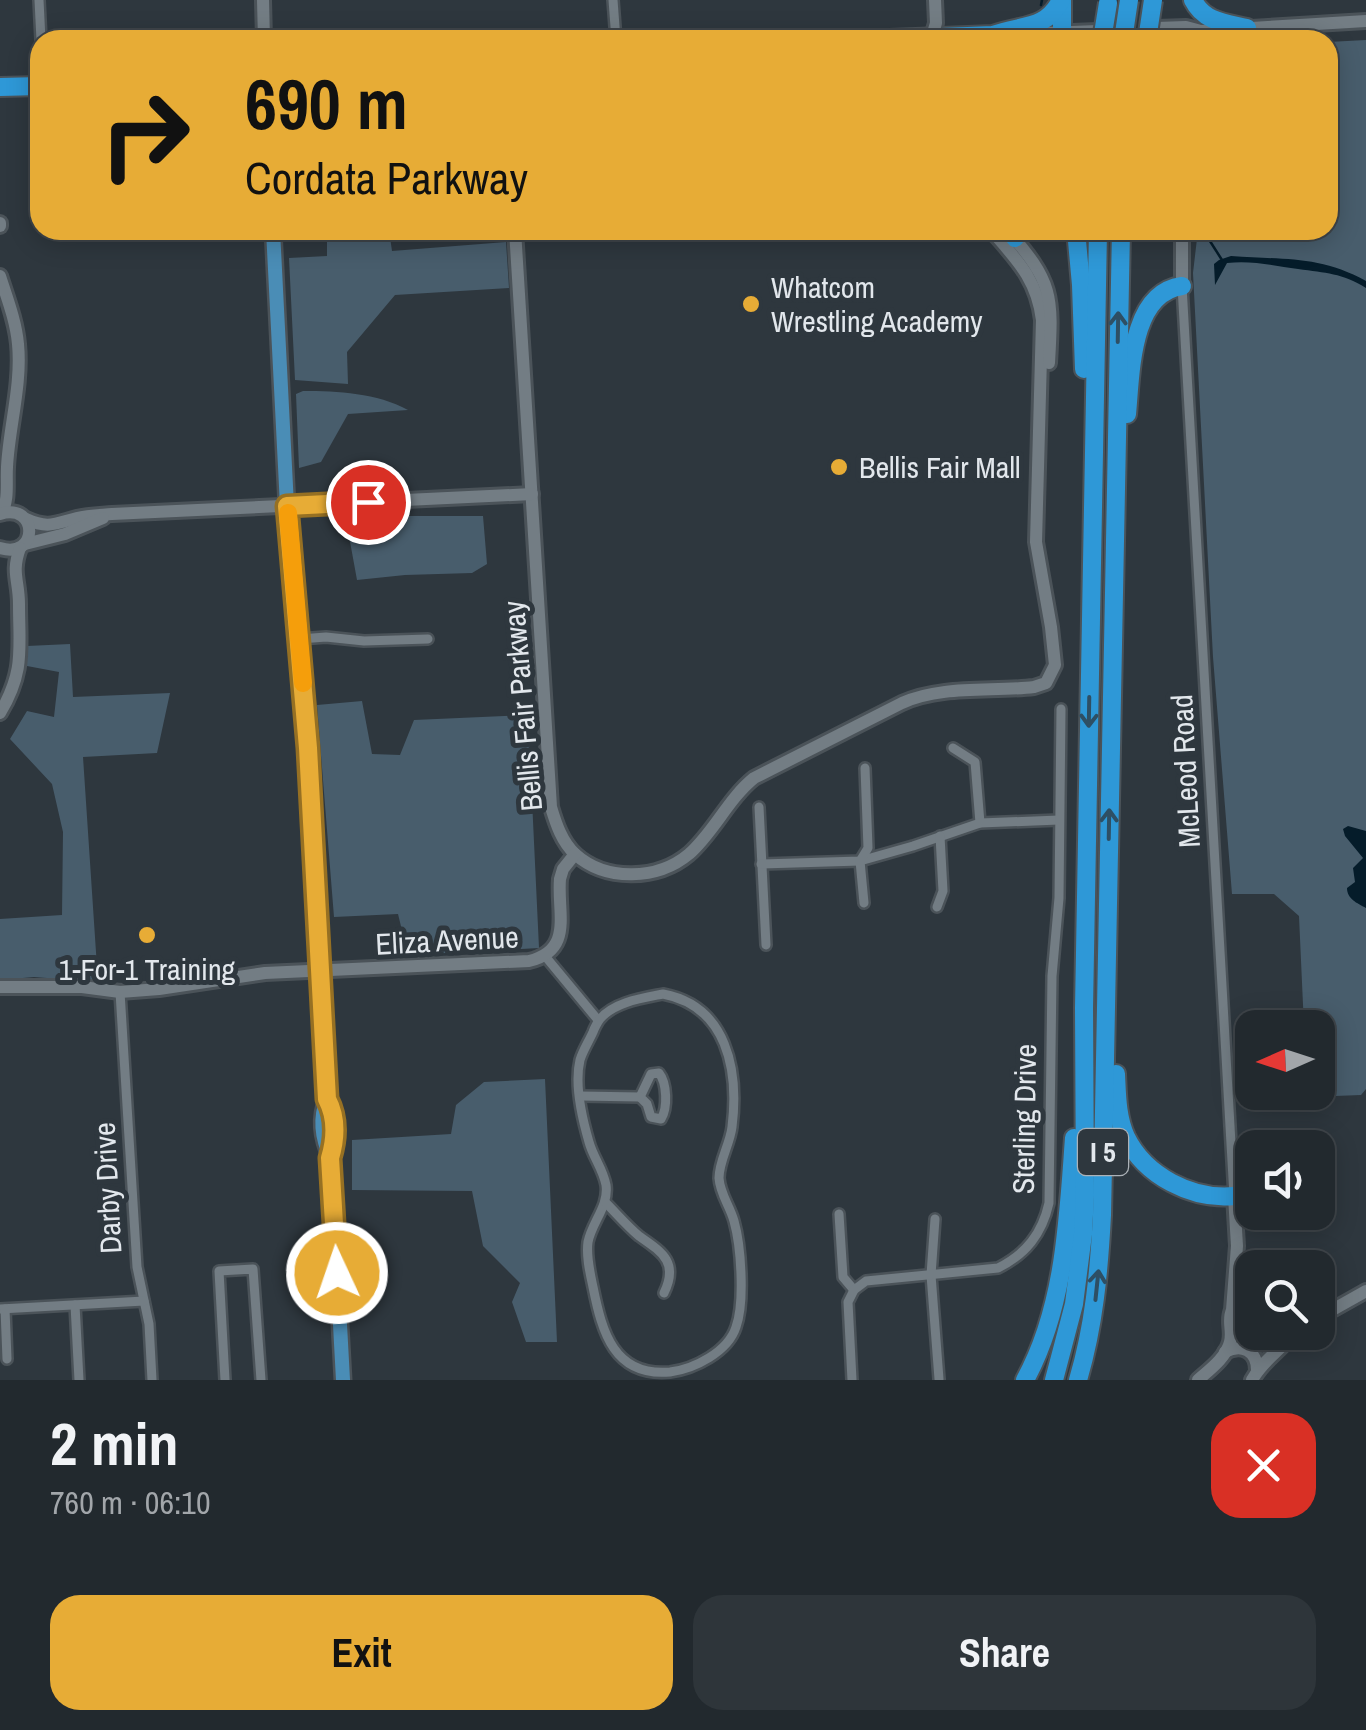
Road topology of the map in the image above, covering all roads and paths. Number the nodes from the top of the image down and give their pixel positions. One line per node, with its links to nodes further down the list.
1 (39, 0): 12 (street)
2 (263, 0): 13 (street)
3 (613, 0): 14 (street)
4 (936, 0): 15 (street)
5 (1061, 0): 16 (highway); 17 (highway)
6 (1129, 0): 19 (highway, bridge)
7 (1153, 0): 20 (highway, bridge)
8 (1190, 0): 11 (highway); 21 (highway)
9 (1108, 2): 18 (highway, bridge)
10 (1366, 21): 11 (street)
11 (1247, 28): 22 (street)
12 (40, 30)
13 (264, 30)
14 (615, 30)
15 (938, 30)
16 (1007, 30)
17 (1062, 30)
18 (1126, 30)
19 (1128, 30)
20 (1131, 30)
21 (1190, 30)
22 (1228, 30)
23 (30, 81): 24 (highway)
24 (3, 84)
25 (274, 240): 36 (main road)
26 (515, 240): 35 (street, Bellis Fair Parkway)
27 (1077, 240): 44 (highway)
28 (1098, 240): 44 (highway, I 5)
29 (1121, 240): 42 (highway, I 5, one-way to 29)
30 (1182, 240): 33 (street, McLeod Road)
31 (1014, 241): 55 (street)
32 (0, 276): 34 (street)
33 (1182, 286): 42 (highway); 70 (street, McLeod Road)
34 (10, 451): 37 (street); 39 (street)
35 (532, 494): 36 (street); 55 (street, Bellis Fair Parkway)
36 (287, 506): 38 (street); 45 (main road)
37 (1, 514): 39 (street)
38 (112, 514): 39 (street); 40 (street)
39 (23, 517): 40 (street)
40 (22, 546): 41 (street); 43 (street)
41 (2, 548): 43 (street)
42 (1114, 564): 60 (highway, I 5, one-way to 42)
43 (18, 612): 48 (street)
44 (1090, 615): 66 (highway, I 5, one-way to 66)
45 (300, 638): 46 (street); 63 (main road)
46 (428, 639)
47 (1061, 710): 52 (street, Sterling Drive)
48 (0, 712)
49 (953, 748): 53 (street)
50 (864, 768): 56 (street)
51 (759, 807): 57 (street)
52 (1059, 820): 53 (street); 74 (street, Sterling Drive)
53 (980, 823): 54 (street)
54 (940, 836): 56 (street); 59 (street)
55 (575, 854): 62 (street, Eliza Avenue)
56 (860, 861): 57 (street); 58 (street)
57 (761, 864): 61 (street)
58 (864, 903)
59 (937, 906)
60 (1108, 921): 70 (highway); 99 (highway, I 5, one-way to 60)
61 (766, 944)
62 (546, 956): 63 (street, Eliza Avenue); 67 (street)
63 (320, 971): 65 (street, Eliza Avenue); 95 (main road)
64 (0, 988): 65 (street, Eliza Avenue)
65 (120, 992): 78 (street, Darby Drive)
66 (1084, 1008): 97 (highway); 98 (highway, I 5)
67 (598, 1020): 68 (street); 71 (street)
68 (580, 1096): 69 (street); 71 (street)
69 (640, 1097): 69 (street)
70 (1234, 1196): 82 (street, McLeod Road)
71 (605, 1202): 77 (street)
72 (839, 1214): 75 (street)
73 (935, 1219): 74 (street)
74 (931, 1275): 75 (street, Sterling Drive); 90 (street)
75 (854, 1290): 96 (street)
76 (1366, 1291): 80 (street)
77 (664, 1293)
78 (144, 1302): 79 (street); 92 (street, Darby Drive)
79 (75, 1305): 81 (street); 91 (street)
80 (1335, 1308)
81 (2, 1309): 87 (street)
82 (1232, 1310): 85 (street, McLeod Road); 86 (street, McLeod Road)
83 (1254, 1350): 85 (street)
84 (1277, 1350): 88 (street)
85 (1249, 1351): 86 (street); 88 (street, McLeod Road)
86 (1222, 1357): 89 (street, McLeod Road); 100 (street)
87 (8, 1359)
88 (1255, 1375)
89 (1221, 1378)
90 (939, 1379)
91 (79, 1380)
92 (152, 1380)
93 (225, 1380): 94 (street)
94 (260, 1380)
95 (343, 1380)
96 (852, 1380)
97 (1026, 1380)
98 (1054, 1380)
99 (1078, 1380)
100 (1198, 1380)

